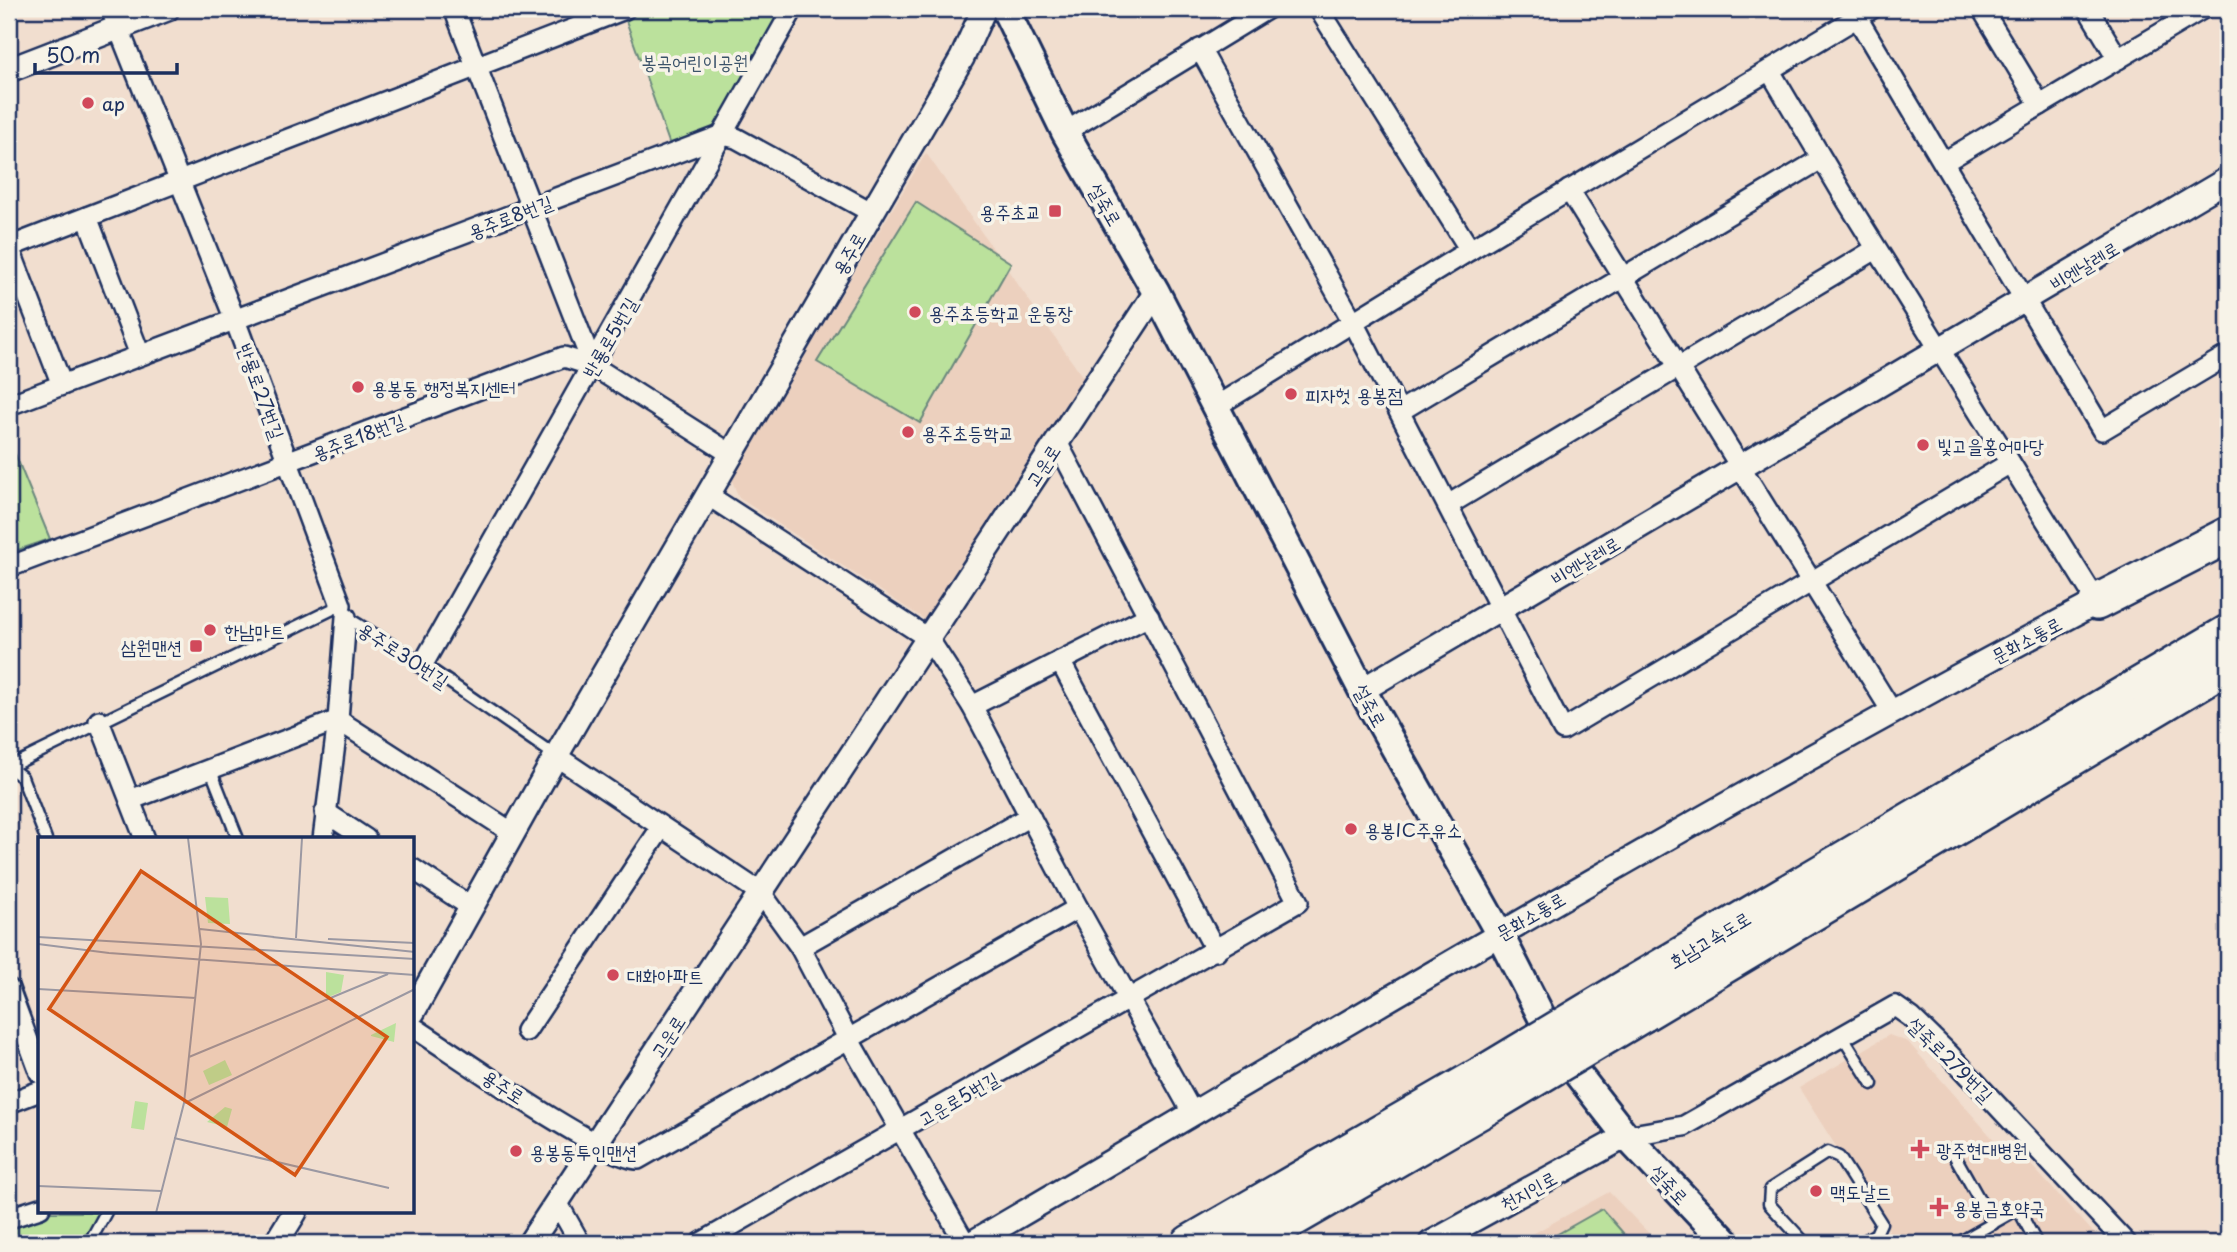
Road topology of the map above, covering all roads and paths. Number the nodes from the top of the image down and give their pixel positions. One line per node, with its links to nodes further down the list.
1 (167, 9): 13 (street)
2 (454, 9): 16 (street)
3 (625, 9): 16 (street)
4 (793, 9): 21 (street, 반룡로5번길)
5 (984, 9): 28 (street, 용주로)
6 (1005, 9): 20 (main road, 설죽로)
7 (1267, 9): 14 (street)
8 (1319, 9): 32 (street)
9 (1982, 9): 19 (street)
10 (2088, 9): 15 (street)
11 (2202, 9): 15 (street)
12 (1860, 11): 18 (street); 23 (street)
13 (114, 18): 17 (street); 24 (street, 반룡로27번길)
14 (1200, 49): 20 (street); 37 (street)
15 (2118, 59): 19 (street)
16 (476, 66): 24 (street); 27 (street)
17 (9, 70)
18 (1770, 71): 22 (street); 26 (street)
19 (2040, 105): 23 (street)
20 (1065, 132): 34 (main road, 설죽로)
21 (723, 135): 27 (street, 용주로8번길); 28 (street); 41 (street, 반룡로5번길)
22 (1821, 159): 31 (street); 33 (street)
23 (1944, 162): 35 (street)
24 (179, 179): 29 (street); 36 (street, 반룡로27번길)
25 (2228, 179): 35 (street, 비엔날레로)
26 (1569, 190): 32 (street); 33 (street)
27 (531, 208): 36 (street, 용주로8번길); 41 (street)
28 (871, 212): 48 (street, 용주로)
29 (87, 217): 30 (street); 39 (street)
30 (9, 247): 43 (street)
31 (1877, 249): 38 (street); 42 (street)
32 (1470, 250): 37 (street)
33 (1622, 278): 42 (street); 46 (street)
34 (1156, 292): 45 (main road, 설죽로); 47 (street, 고운로)
35 (2027, 300): 38 (street, 비엔날레로); 40 (street)
36 (235, 320): 39 (street, 용주로8번길); 49 (street, 반룡로27번길)
37 (1353, 322): 45 (street); 46 (street)
38 (1940, 350): 50 (street); 51 (street, 비엔날레로)
39 (140, 355): 43 (street, 용주로8번길)
40 (2228, 355)
41 (593, 366): 48 (street, 용주로18번길); 49 (street, 용주로18번길); 64 (street, 반룡로5번길)
42 (1678, 367): 51 (street); 53 (street)
43 (62, 385): 44 (street, 용주로8번길)
44 (9, 405)
45 (1215, 407): 66 (main road, 설죽로)
46 (1400, 411): 53 (street)
47 (1057, 442): 60 (street, 고운로5번길); 62 (street, 고운로)
48 (731, 454): 52 (street, 용주로)
49 (288, 462): 55 (street, 용주로18번길); 59 (street, 반룡로27번길)
50 (2010, 463): 56 (street); 57 (street)
51 (1740, 468): 56 (street); 58 (street, 비엔날레로)
52 (709, 496): 62 (street); 71 (street, 용주로)
53 (1448, 505): 58 (street)
54 (2228, 535): 57 (highway)
55 (9, 567)
56 (1811, 582): 58 (street); 68 (street)
57 (2097, 601): 68 (street, 문화소통로)
58 (1502, 609): 66 (street, 비엔날레로)
59 (343, 611): 64 (lane, 용주로30번길); 69 (street); 70 (lane, 용주로30번길)
60 (1149, 616): 63 (street); 90 (street, 고운로5번길)
61 (2228, 632): 93 (highway, 호남고속도로)
62 (928, 638): 67 (street); 85 (street, 고운로)
63 (1060, 661): 67 (street); 90 (street)
64 (423, 664): 71 (lane, 용주로30번길)
65 (2228, 664): 93 (highway, 호남고속도로)
66 (1362, 690): 88 (main road, 설죽로)
67 (972, 706): 76 (street)
68 (1891, 710): 88 (street, 문화소통로)
69 (338, 720): 73 (street); 75 (street); 78 (street)
70 (99, 721): 72 (lane, 용주로30번길); 74 (street)
71 (556, 756): 77 (street); 78 (street, 용주로)
72 (9, 766): 79 (lane, 용주로30번길)
73 (209, 767): 74 (street); 81 (lane)
74 (130, 800): 80 (street)
75 (325, 812): 82 (street); 83 (street)
76 (1030, 816): 87 (street); 89 (street)
77 (661, 828): 85 (street); 96 (street)
78 (513, 833): 86 (street, 용주로)
79 (45, 837)
80 (144, 837)
81 (236, 837)
82 (323, 837)
83 (363, 837)
84 (415, 870): 86 (street)
85 (761, 893): 89 (street); 107 (street, 고운로)
86 (471, 907): 94 (street, 용주로)
87 (1079, 908): 92 (street); 98 (street)
88 (1499, 933): 104 (street, 문화소통로); 106 (main road, 설죽로)
89 (800, 947): 98 (street)
90 (1216, 951): 92 (street, 고운로5번길)
91 (9, 989): 99 (street)
92 (1130, 1000): 104 (street); 105 (street, 고운로5번길)
93 (1636, 1000): 101 (highway, 호남고속도로, bridge)
94 (415, 1008)
95 (415, 1028): 107 (street, 용주로)
96 (526, 1031)
97 (1842, 1036): 100 (lane); 106 (street, 설죽로279번길); 130 (street, 설죽로279번길)
98 (849, 1040): 105 (street); 107 (street)
99 (38, 1068)
100 (1872, 1084)
101 (1489, 1088): 123 (highway, 호남고속도로); 124 (highway, 호남고속도로)
102 (38, 1092): 103 (street)
103 (9, 1103)
104 (1193, 1114): 122 (street, 문화소통로)
105 (900, 1132): 120 (street, 고운로5번길); 121 (street)
106 (1626, 1136): 125 (street, 천지인로); 126 (main road, 설죽로)
107 (596, 1145): 109 (street, 고운로)
108 (1952, 1151): 114 (lane)
109 (556, 1202): 118 (street, 고운로); 119 (street)
110 (38, 1209): 113 (street)
111 (106, 1214): 116 (lane)
112 (294, 1214): 117 (street)
113 (9, 1218)
114 (1993, 1224): 115 (lane); 129 (lane)
115 (2035, 1240)
116 (89, 1243)
117 (276, 1243)
118 (530, 1243)
119 (580, 1243)
120 (701, 1243)
121 (965, 1243)
122 (972, 1243)
123 (1190, 1243)
124 (1251, 1243)
125 (1431, 1243)
126 (1727, 1243)
127 (1805, 1243): 128 (lane)
128 (1861, 1243)
129 (1958, 1243)
130 (2126, 1243)

